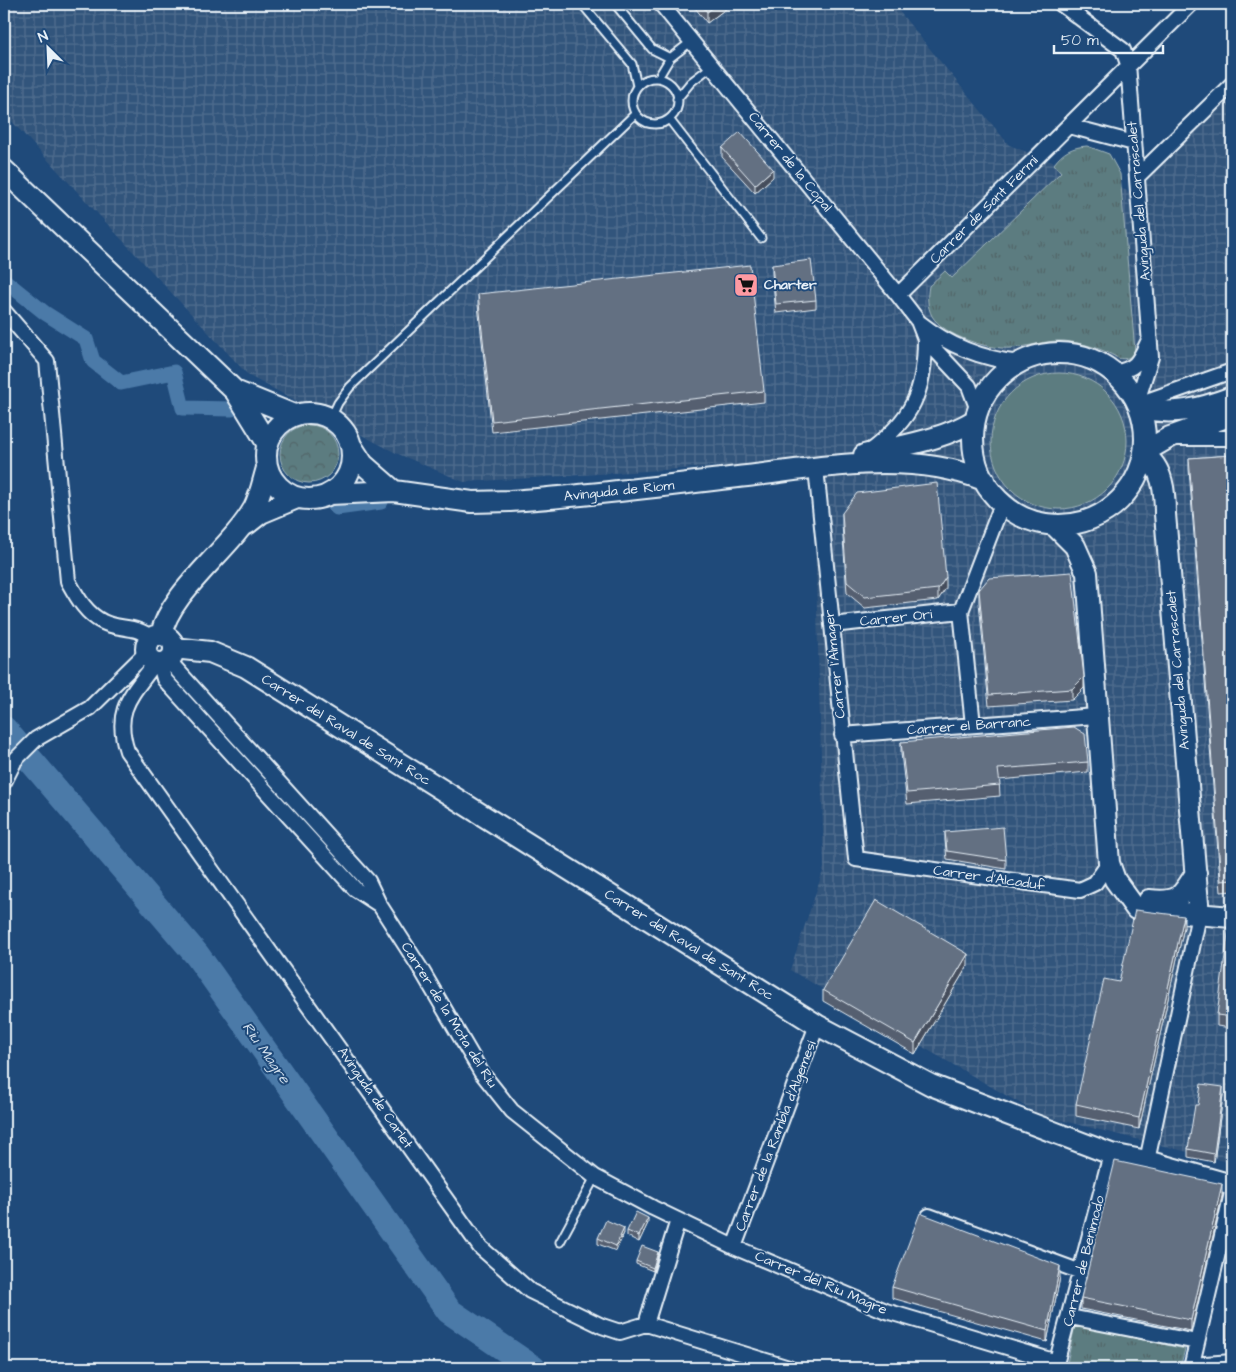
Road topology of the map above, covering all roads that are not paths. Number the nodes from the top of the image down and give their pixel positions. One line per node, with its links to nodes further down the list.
1 (582, 4): 12 (lane)
2 (615, 4): 7 (lane)
3 (661, 4): 6 (street, Carrer de la Copal)
4 (1061, 4): 8 (street)
5 (1191, 4): 8 (street, Carrer de Sant Fermí)
6 (692, 41): 7 (lane); 9 (street, Carrer de la Copal)
7 (670, 58): 10 (lane)
8 (1128, 64): 16 (street, Carrer de Sant Fermí); 17 (street, Avinguda del Carrascalet)
9 (712, 66): 13 (lane); 21 (street, Carrer de la Copal)
10 (658, 78): 12 (lane); 13 (lane)
11 (1232, 84): 19 (street)
12 (637, 86): 14 (lane)
13 (677, 99): 15 (lane)
14 (635, 114): 15 (lane); 35 (lane)
15 (669, 119): 20 (lane)
16 (1070, 126): 17 (street); 21 (street, Carrer de Sant Fermí)
17 (1134, 143): 19 (street, Avinguda del Carrascalet)
18 (4, 170): 29 (street)
19 (1137, 177): 24 (street, Avinguda del Carrascalet)
20 (761, 238)
21 (898, 295): 23 (street, Carrer de la Copal)
22 (4, 311): 54 (street)
23 (918, 321): 25 (street, Carrer de la Copal); 26 (street, Carrer de la Copal)
24 (1150, 337): 28 (street, Avinguda del Carrascalet); 31 (street, Avinguda del Carrascalet)
25 (925, 339): 33 (street, Carrer de la Copal); 40 (street, Carrer de la Copal)
26 (1020, 363): 28 (street); 33 (street)
27 (1232, 371): 31 (street)
28 (1114, 373): 31 (street)
29 (235, 391): 32 (street); 38 (street)
30 (1232, 397): 31 (street)
31 (1138, 405): 41 (street)
32 (294, 415): 35 (street); 38 (street)
33 (977, 415): 40 (street, Avinguda de Riom); 45 (street)
34 (1232, 415): 36 (street)
35 (331, 418): 39 (street)
36 (1170, 437): 37 (street); 41 (street)
37 (1232, 438)
38 (267, 443): 43 (street)
39 (352, 447): 46 (street); 47 (street)
40 (865, 455): 42 (street, Avinguda de Riom)
41 (1148, 458): 50 (street); 62 (street, Avinguda del Carrascalet)
42 (844, 465): 44 (street, Avinguda de Riom); 45 (street, Avinguda de Riom)
43 (267, 468): 48 (street); 51 (street)
44 (816, 468): 46 (street, Avinguda de Riom); 53 (street, Carrer l'Almager)
45 (984, 480): 49 (street)
46 (394, 491): 47 (street, Avinguda de Riom)
47 (330, 494): 48 (street)
48 (297, 498): 51 (street)
49 (1002, 504): 50 (street); 52 (street)
50 (1054, 525): 55 (street)
51 (237, 532): 54 (street)
52 (961, 611): 53 (street, Carrer Ori); 56 (street)
53 (832, 625): 57 (street, Carrer l'Almager)
54 (159, 651): 58 (street); 65 (street, Carrer del Raval de Sant Roc); 68 (street, Carrer de la Mota del Riu); 78 (street, Avinguda de Carlet)
55 (1096, 716): 56 (street, Carrer el Barranc); 59 (street)
56 (973, 725): 57 (street, Carrer el Barranc)
57 (842, 735): 60 (street, Carrer l'Almager)
58 (4, 782)
59 (1105, 814): 61 (street); 62 (street)
60 (856, 859): 61 (street, Carrer d'Alcaduf)
61 (1109, 863): 63 (street)
62 (1196, 874): 63 (street, Avinguda del Carrascalet)
63 (1199, 915): 64 (street); 67 (street, Avinguda del Carrascalet)
64 (1232, 917)
65 (818, 1025): 66 (street, Carrer del Raval de Sant Roc); 75 (street, Carrer de la Rambla d'Algemesí)
66 (1111, 1154): 67 (street, Carrer del Raval de Sant Roc); 76 (street, Carrer de Benimodo)
67 (1147, 1161): 69 (street, Carrer del Raval de Sant Roc)
68 (595, 1177): 72 (street, Carrer del Riu Magre); 74 (lane)
69 (1232, 1185)
70 (1232, 1193): 73 (street)
71 (929, 1216): 76 (street)
72 (678, 1220): 75 (street, Carrer del Riu Magre); 78 (street)
73 (1227, 1237): 79 (street)
74 (560, 1242)
75 (734, 1247): 81 (street, Carrer del Riu Magre)
76 (1081, 1272): 77 (street, Carrer de Benimodo)
77 (1070, 1317): 79 (street); 81 (street, Carrer de Benimodo)
78 (646, 1324): 83 (street)
79 (1197, 1342): 82 (street)
80 (1232, 1362): 82 (street)
81 (1056, 1365)
82 (1192, 1367)
83 (789, 1368)

